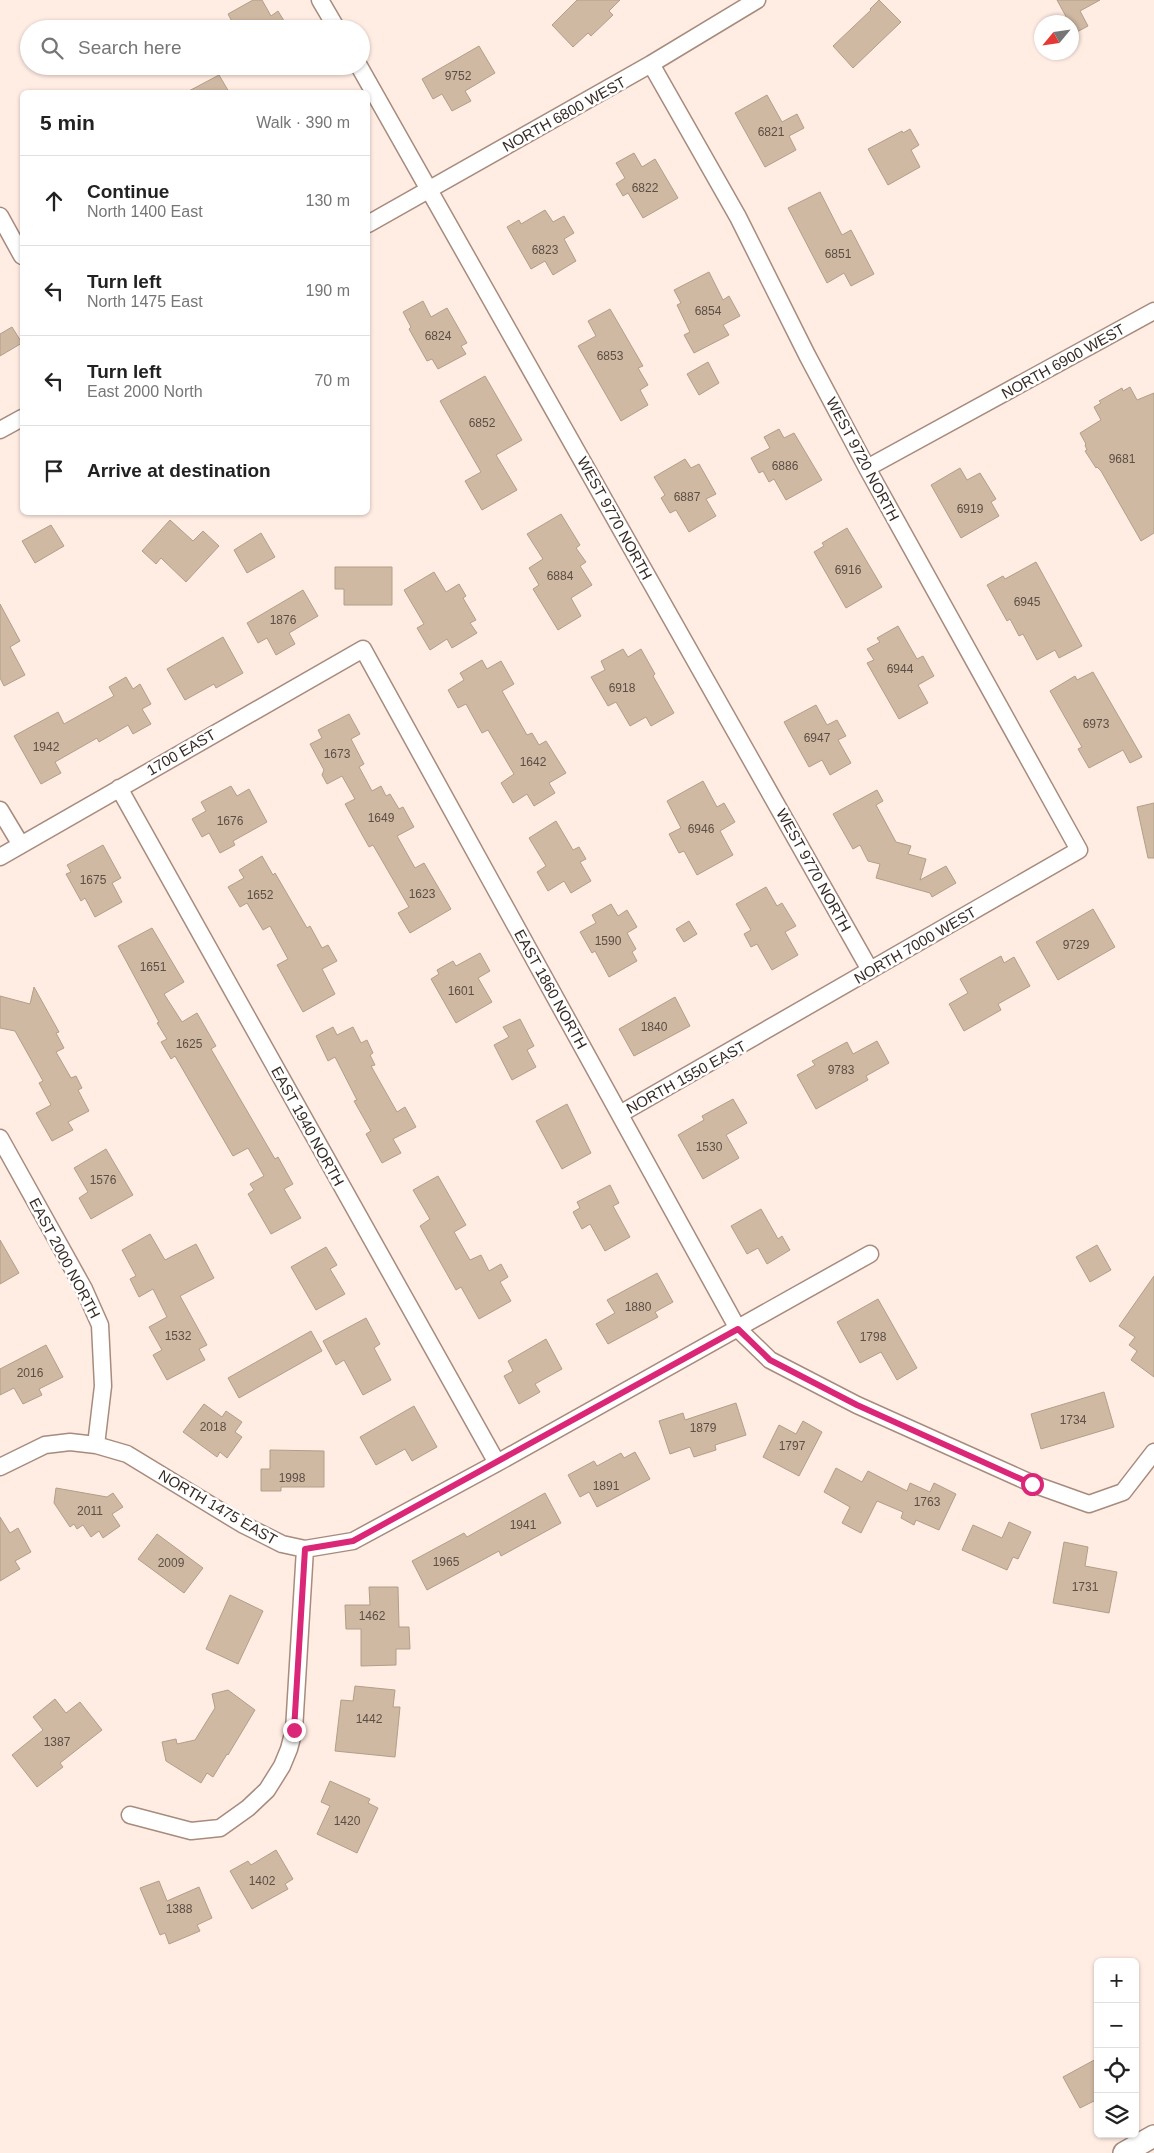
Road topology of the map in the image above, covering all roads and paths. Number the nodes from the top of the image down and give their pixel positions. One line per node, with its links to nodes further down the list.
1 (320, 0): 3 (street)
2 (758, 0): 4 (street, NORTH 6800 WEST)
3 (332, 20)
4 (651, 64): 6 (street, NORTH 6800 WEST); 13 (street, WEST 9720 NORTH)
5 (363, 75): 6 (street, WEST 9770 NORTH)
6 (430, 189): 8 (street, NORTH 6800 WEST); 20 (street, WEST 9770 NORTH)
7 (0, 216): 9 (street)
8 (370, 223)
9 (20, 252)
10 (1154, 311): 13 (street, NORTH 6900 WEST)
11 (20, 419): 12 (street)
12 (0, 430)
13 (867, 468): 18 (street, WEST 9720 NORTH)
14 (363, 649): 15 (street, 1700 EAST); 22 (street, EAST 1860 NORTH)
15 (119, 788): 17 (street, 1700 EAST); 28 (street, EAST 1940 NORTH)
16 (0, 810): 17 (street)
17 (21, 845): 19 (street, 1700 EAST)
18 (1079, 850): 20 (street, NORTH 7000 WEST)
19 (0, 856)
20 (870, 970): 21 (street, NORTH 7000 WEST)
21 (751, 1040): 22 (street, NORTH 1550 EAST)
22 (620, 1114): 25 (street, EAST 1860 NORTH)
23 (0, 1138): 26 (street, EAST 2000 NORTH)
24 (870, 1254): 25 (street, NORTH 1475 EAST)
25 (738, 1329): 27 (street, EAST 1860 NORTH); 28 (street, NORTH 1475 EAST)
26 (96, 1445): 29 (street); 30 (street, NORTH 1475 EAST)
27 (1154, 1452)
28 (497, 1463): 30 (street, NORTH 1475 EAST)
29 (0, 1467)
30 (305, 1549): 31 (street)
31 (130, 1815)
32 (1154, 2136): 33 (main road)
33 (1124, 2153)

